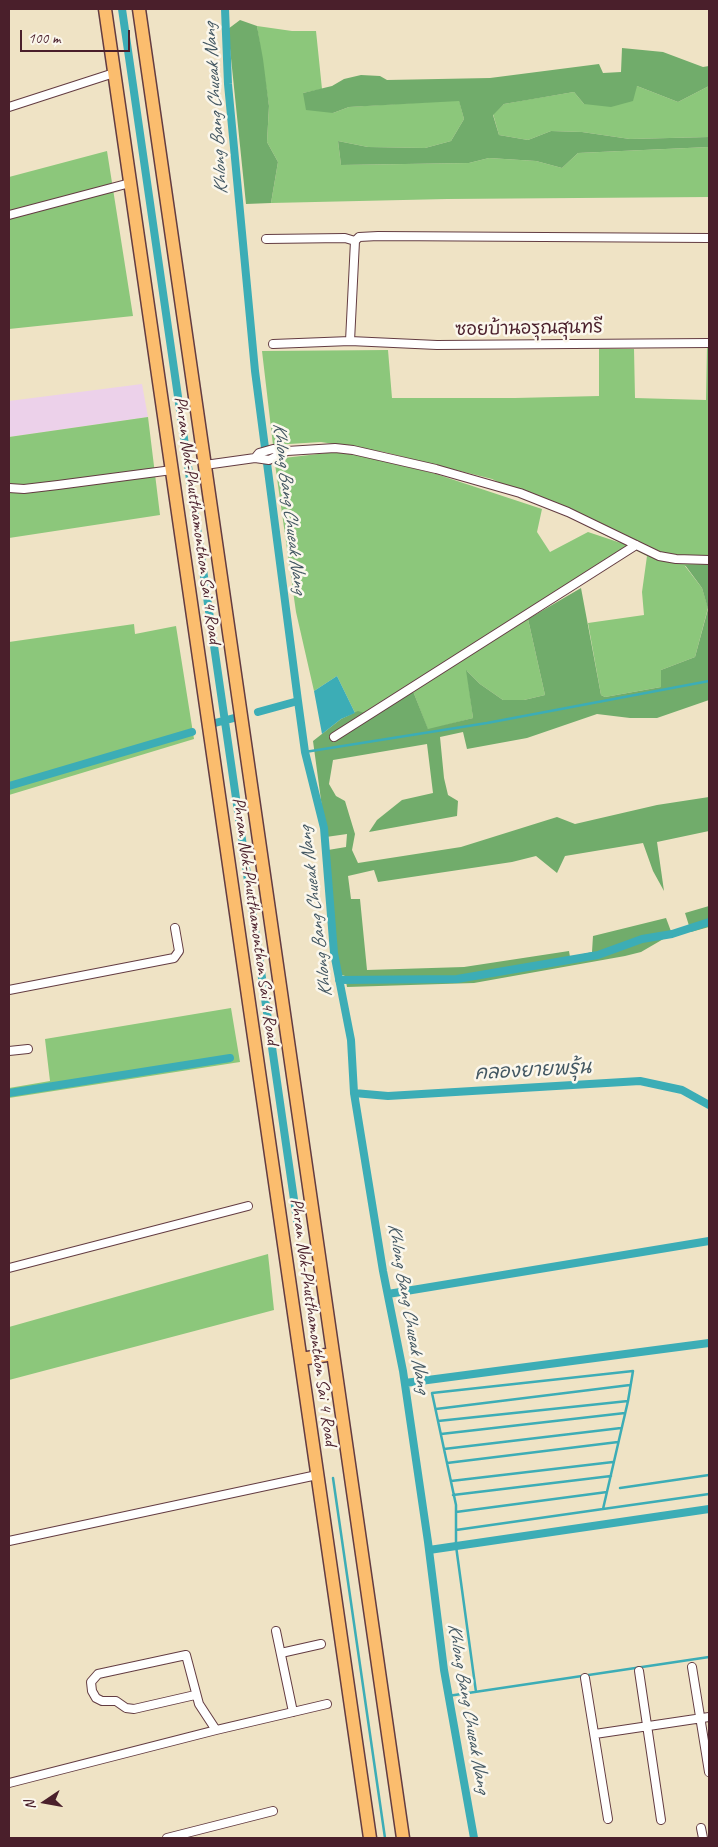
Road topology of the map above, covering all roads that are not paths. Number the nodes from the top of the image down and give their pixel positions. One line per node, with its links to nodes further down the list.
1 (105, 9): 3 (main road, Phran Nok-Phutthamonthon Sai 4 Road)
2 (139, 9): 13 (main road, Phran Nok-Phutthamonthon Sai 4 Road)
3 (114, 73): 4 (street); 5 (main road, Phran Nok-Phutthamonthon Sai 4 Road)
4 (9, 106)
5 (130, 183): 6 (street); 14 (main road, Phran Nok-Phutthamonthon Sai 4 Road)
6 (9, 215)
7 (709, 238): 9 (street)
8 (266, 239): 9 (street)
9 (355, 241): 10 (street)
10 (350, 341): 11 (street, ซอยบ้านอรุณสุนทรี); 12 (street, ซอยบ้านอรุณสุนทรี)
11 (709, 343)
12 (273, 344)
13 (205, 466): 16 (street); 25 (main road, Phran Nok-Phutthamonthon Sai 4 Road)
14 (172, 470): 15 (street); 26 (main road, Phran Nok-Phutthamonthon Sai 4 Road)
15 (9, 488)
16 (636, 545): 17 (street); 18 (street)
17 (709, 560)
18 (334, 737)
19 (175, 928): 20 (street)
20 (9, 990)
21 (28, 1049): 22 (street)
22 (9, 1052)
23 (248, 1206): 24 (street)
24 (9, 1268)
25 (333, 1354): 26 (main road); 51 (main road, Phran Nok-Phutthamonthon Sai 4 Road)
26 (300, 1359): 27 (main road, Phran Nok-Phutthamonthon Sai 4 Road)
27 (317, 1476): 28 (street); 50 (main road, Phran Nok-Phutthamonthon Sai 4 Road)
28 (9, 1541)
29 (276, 1631): 31 (street)
30 (321, 1644): 31 (street)
31 (281, 1653): 37 (street)
32 (692, 1667): 39 (street)
33 (639, 1671): 40 (street)
34 (585, 1678): 42 (street)
35 (195, 1695): 35 (street); 41 (street)
36 (327, 1704): 37 (street)
37 (293, 1712): 41 (street)
38 (709, 1717): 39 (street)
39 (701, 1718): 40 (street); 43 (street)
40 (647, 1726): 42 (street); 47 (street)
41 (216, 1730): 44 (street)
42 (595, 1734): 46 (street)
43 (709, 1772)
44 (9, 1783)
45 (273, 1811): 49 (street)
46 (608, 1819)
47 (661, 1820)
48 (701, 1828): 52 (street)
49 (167, 1838)
50 (370, 1838)
51 (403, 1838)
52 (703, 1838)

